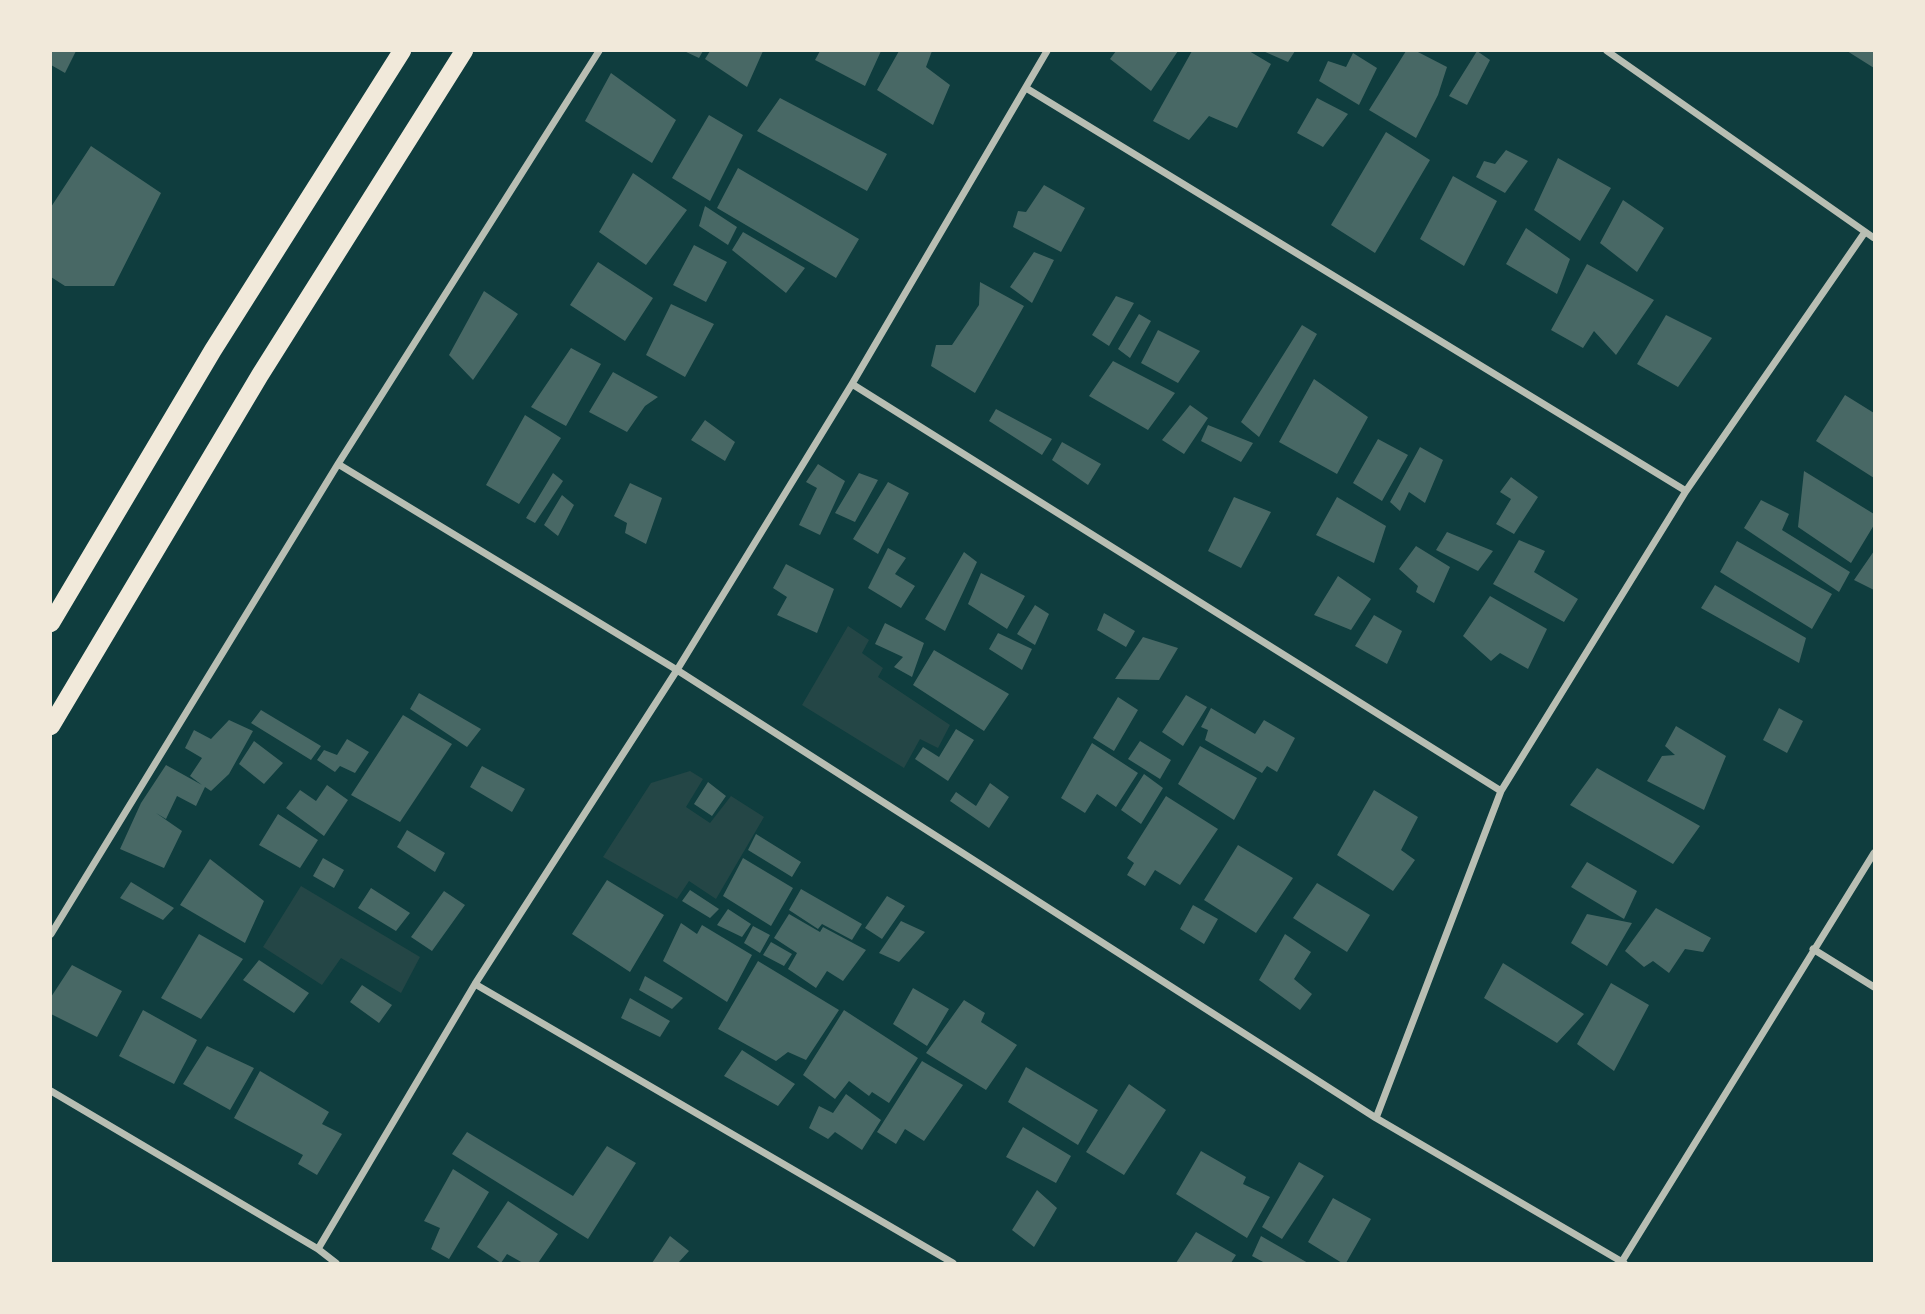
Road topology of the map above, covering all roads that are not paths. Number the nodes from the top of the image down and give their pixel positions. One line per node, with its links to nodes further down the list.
1 (402, 51): 12 (main road)
2 (464, 51): 14 (main road)
3 (599, 51): 10 (street)
4 (1047, 51): 6 (street)
5 (1607, 51): 7 (street)
6 (1026, 88): 9 (street); 11 (street)
7 (1865, 232): 8 (street); 11 (street)
8 (1874, 238)
9 (852, 384): 13 (street); 15 (street)
10 (338, 464): 13 (street); 17 (street)
11 (1686, 491): 15 (street)
12 (51, 623)
13 (677, 670): 19 (street); 22 (street)
14 (51, 726)
15 (1501, 791): 22 (street)
16 (1874, 853): 18 (street)
17 (51, 934)
18 (1813, 949): 20 (street); 26 (street)
19 (475, 984): 23 (street); 25 (street)
20 (1874, 987)
21 (51, 1091): 23 (street)
22 (1376, 1118): 26 (street)
23 (318, 1249): 24 (street)
24 (336, 1263)
25 (953, 1263)
26 (1622, 1263)

